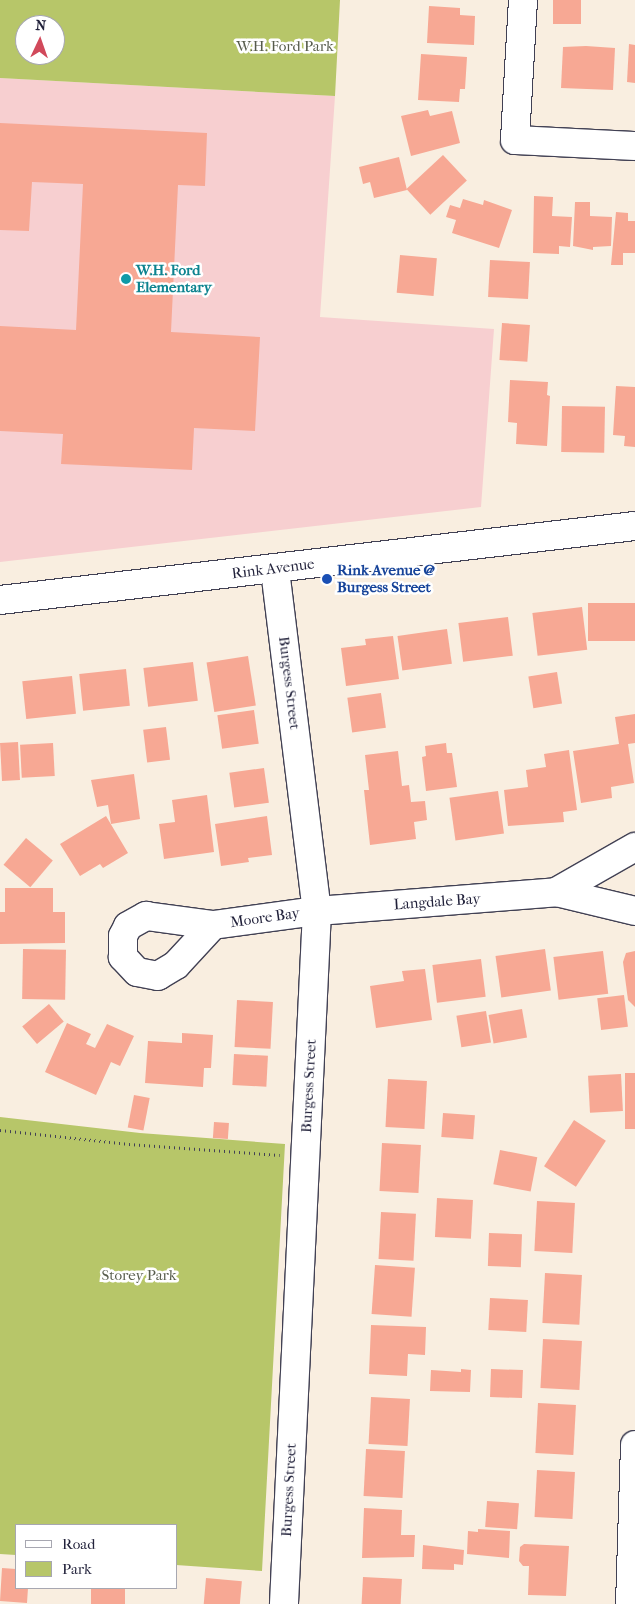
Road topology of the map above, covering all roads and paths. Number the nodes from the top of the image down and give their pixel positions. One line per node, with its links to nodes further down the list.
1 (523, 0): 2 (street)
2 (635, 146)
3 (635, 526): 4 (street, Rink Avenue)
4 (275, 570): 5 (street, Rink Avenue); 8 (street, Burgess Street)
5 (0, 600)
6 (635, 847): 7 (street, Langdale Bay)
7 (556, 892): 8 (street, Langdale Bay); 9 (street, Langdale Bay)
8 (317, 911): 10 (street, Moore Bay); 12 (street, Burgess Street)
9 (635, 911)
10 (213, 925)
11 (0, 1130): 12 (path)
12 (305, 1157): 14 (street, Burgess Street)
13 (635, 1445): 15 (street)
14 (284, 1604)
15 (630, 1604)

